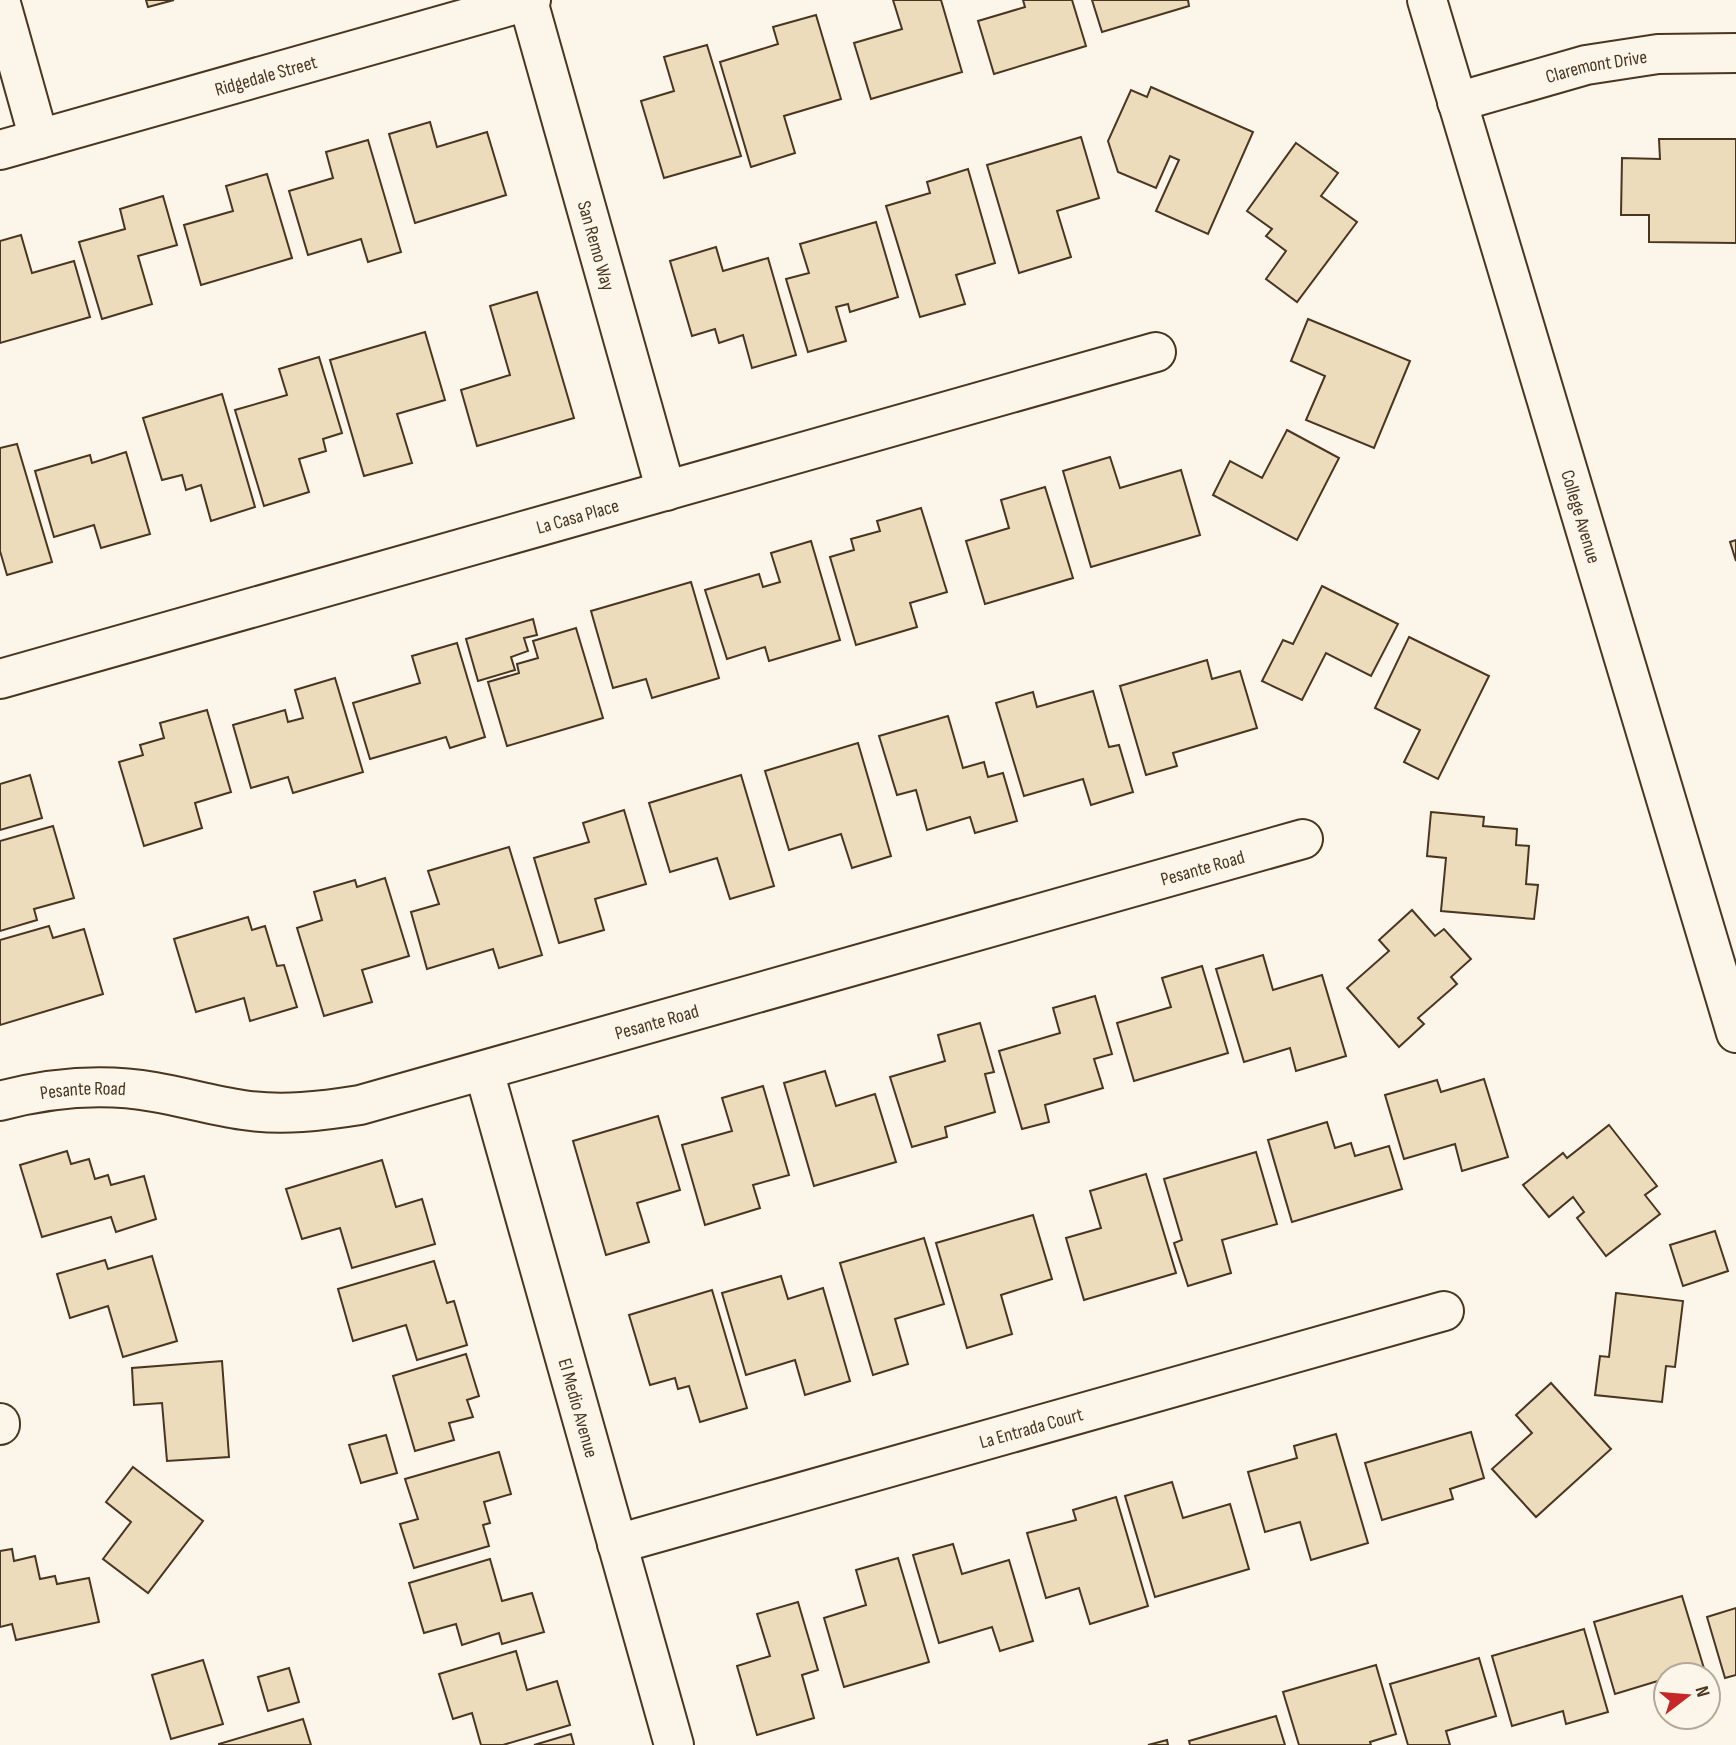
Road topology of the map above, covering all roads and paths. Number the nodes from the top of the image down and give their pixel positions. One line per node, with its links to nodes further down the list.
1 (0, 0): 6 (street)
2 (530, 0): 6 (street, Ridgedale Street); 9 (street, San Remo Way)
3 (1427, 0): 5 (street, College Avenue)
4 (1736, 53): 5 (street, Claremont Drive)
5 (1458, 102): 12 (street, College Avenue)
6 (39, 139): 7 (street, Ridgedale Street)
7 (0, 150)
8 (1156, 352): 9 (street, La Casa Place)
9 (666, 491): 10 (street, La Casa Place)
10 (0, 679)
11 (1303, 839): 13 (street, Pesante Road)
12 (1736, 1033)
13 (484, 1071): 14 (street, Pesante Road); 16 (street, El Medio Avenue)
14 (0, 1101)
15 (1444, 1311): 16 (street, La Entrada Court)
16 (617, 1544): 17 (street, El Medio Avenue)
17 (674, 1745)

